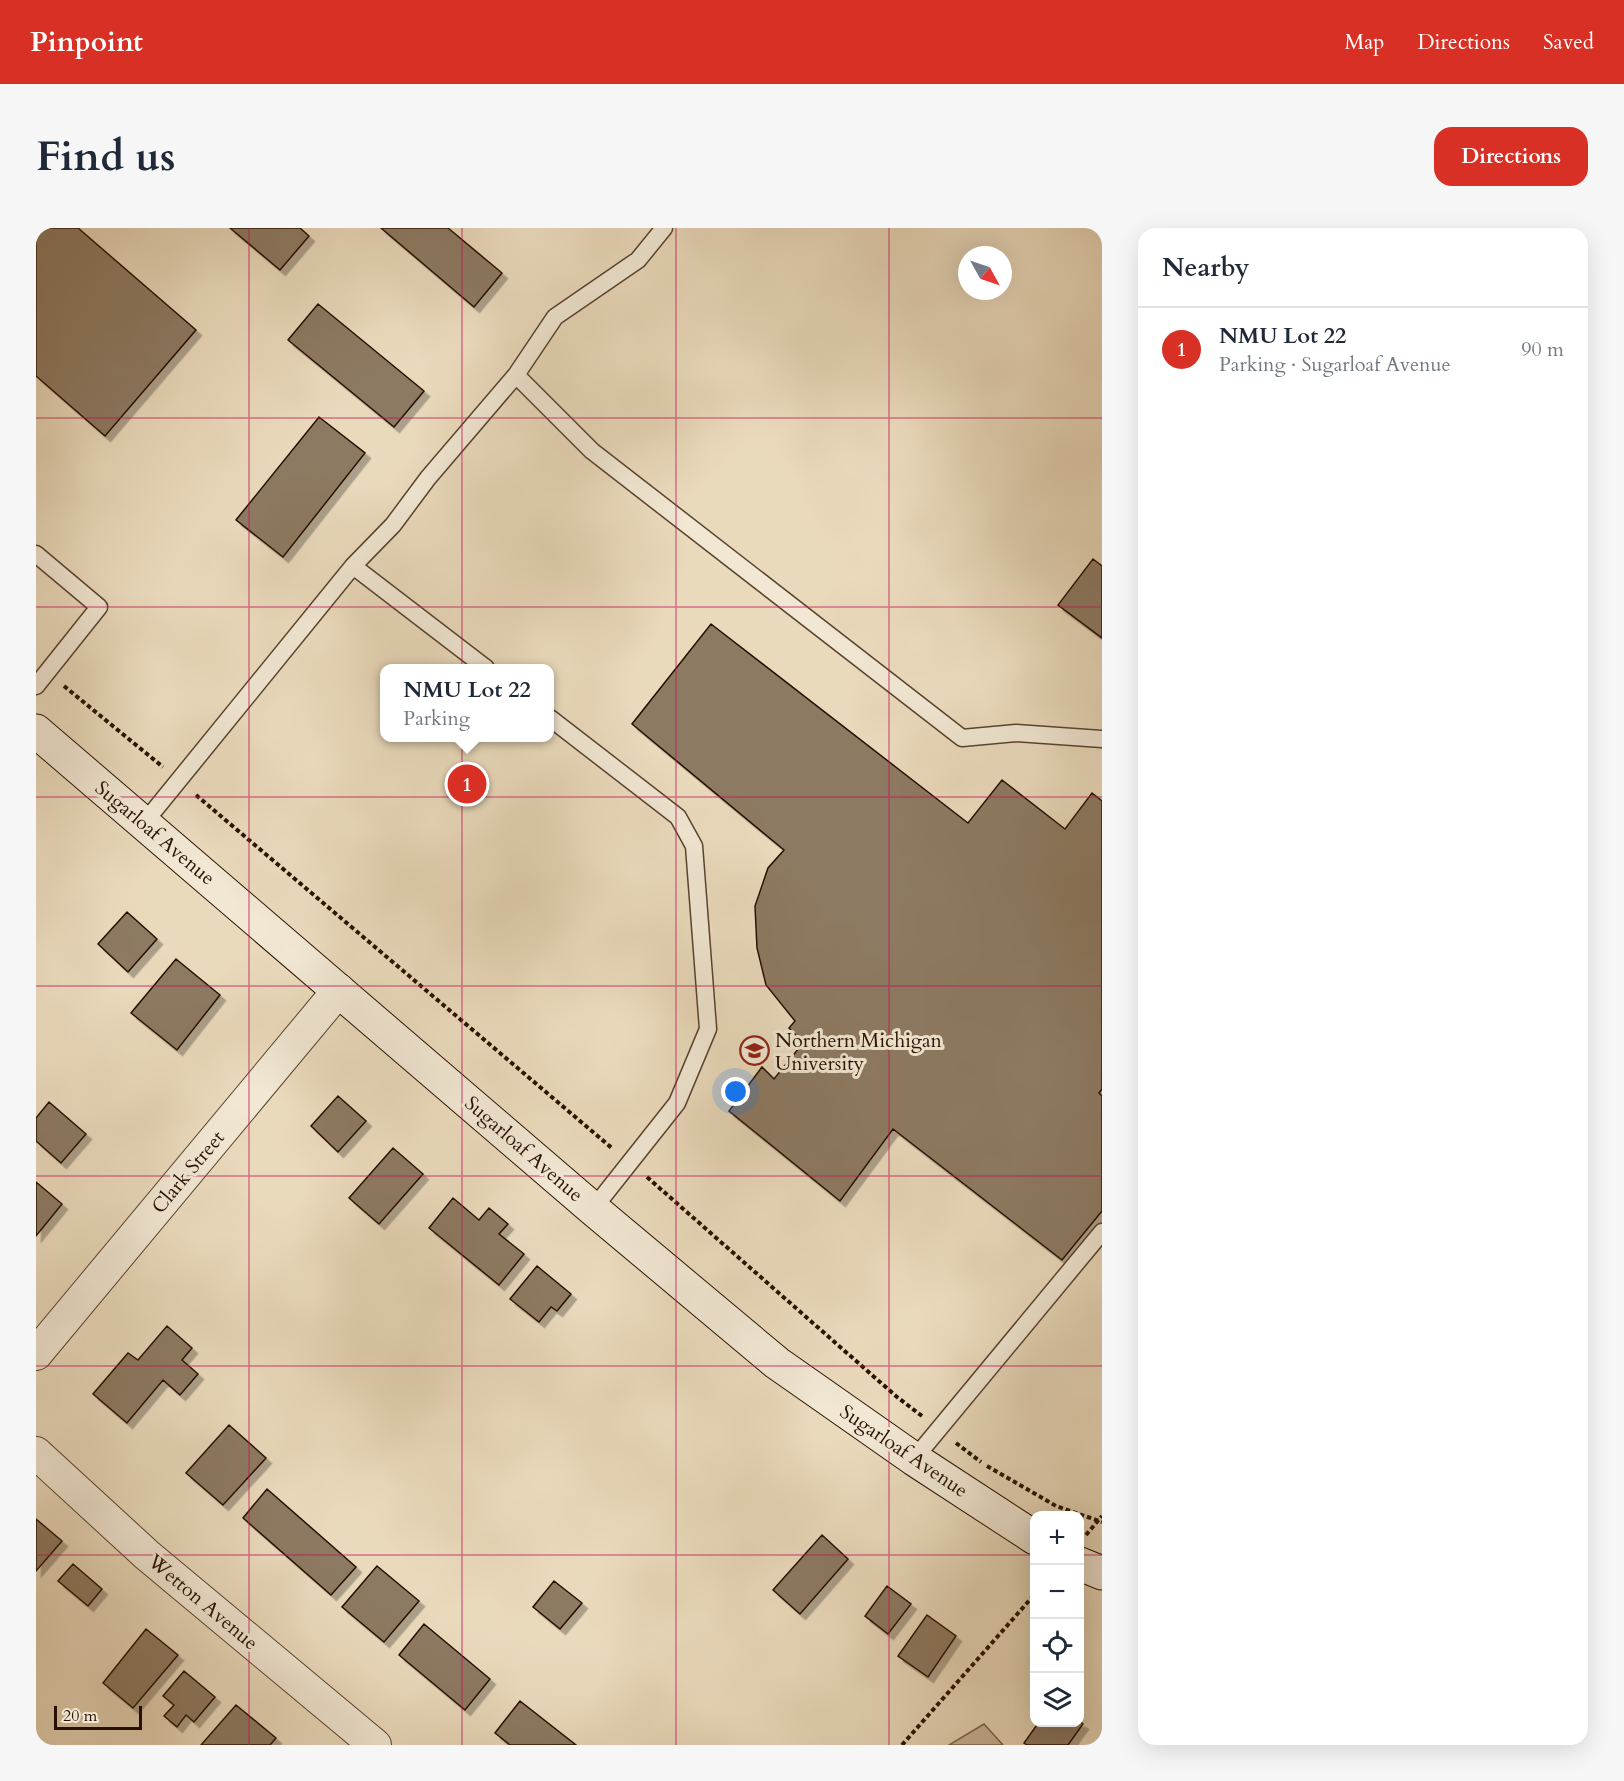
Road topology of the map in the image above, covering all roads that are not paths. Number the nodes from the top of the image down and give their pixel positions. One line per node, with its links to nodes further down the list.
1 (664, 228): 2 (lane)
2 (516, 375): 4 (lane); 9 (lane)
3 (36, 554): 6 (lane)
4 (353, 566): 5 (lane); 10 (lane)
5 (480, 664)
6 (36, 686)
7 (554, 722): 12 (lane)
8 (36, 731): 10 (main road, Sugarloaf Avenue)
9 (1102, 739)
10 (144, 823): 11 (main road, Sugarloaf Avenue)
11 (339, 990): 12 (main road, Sugarloaf Avenue); 14 (street, Clark Street)
12 (593, 1209): 16 (main road, Sugarloaf Avenue)
13 (1102, 1232): 16 (lane)
14 (36, 1354)
15 (36, 1453): 20 (street, Wetton Avenue)
16 (914, 1459): 17 (main road, Sugarloaf Avenue)
17 (1030, 1535)
18 (1082, 1565): 19 (main road)
19 (1102, 1573)
20 (375, 1745)

